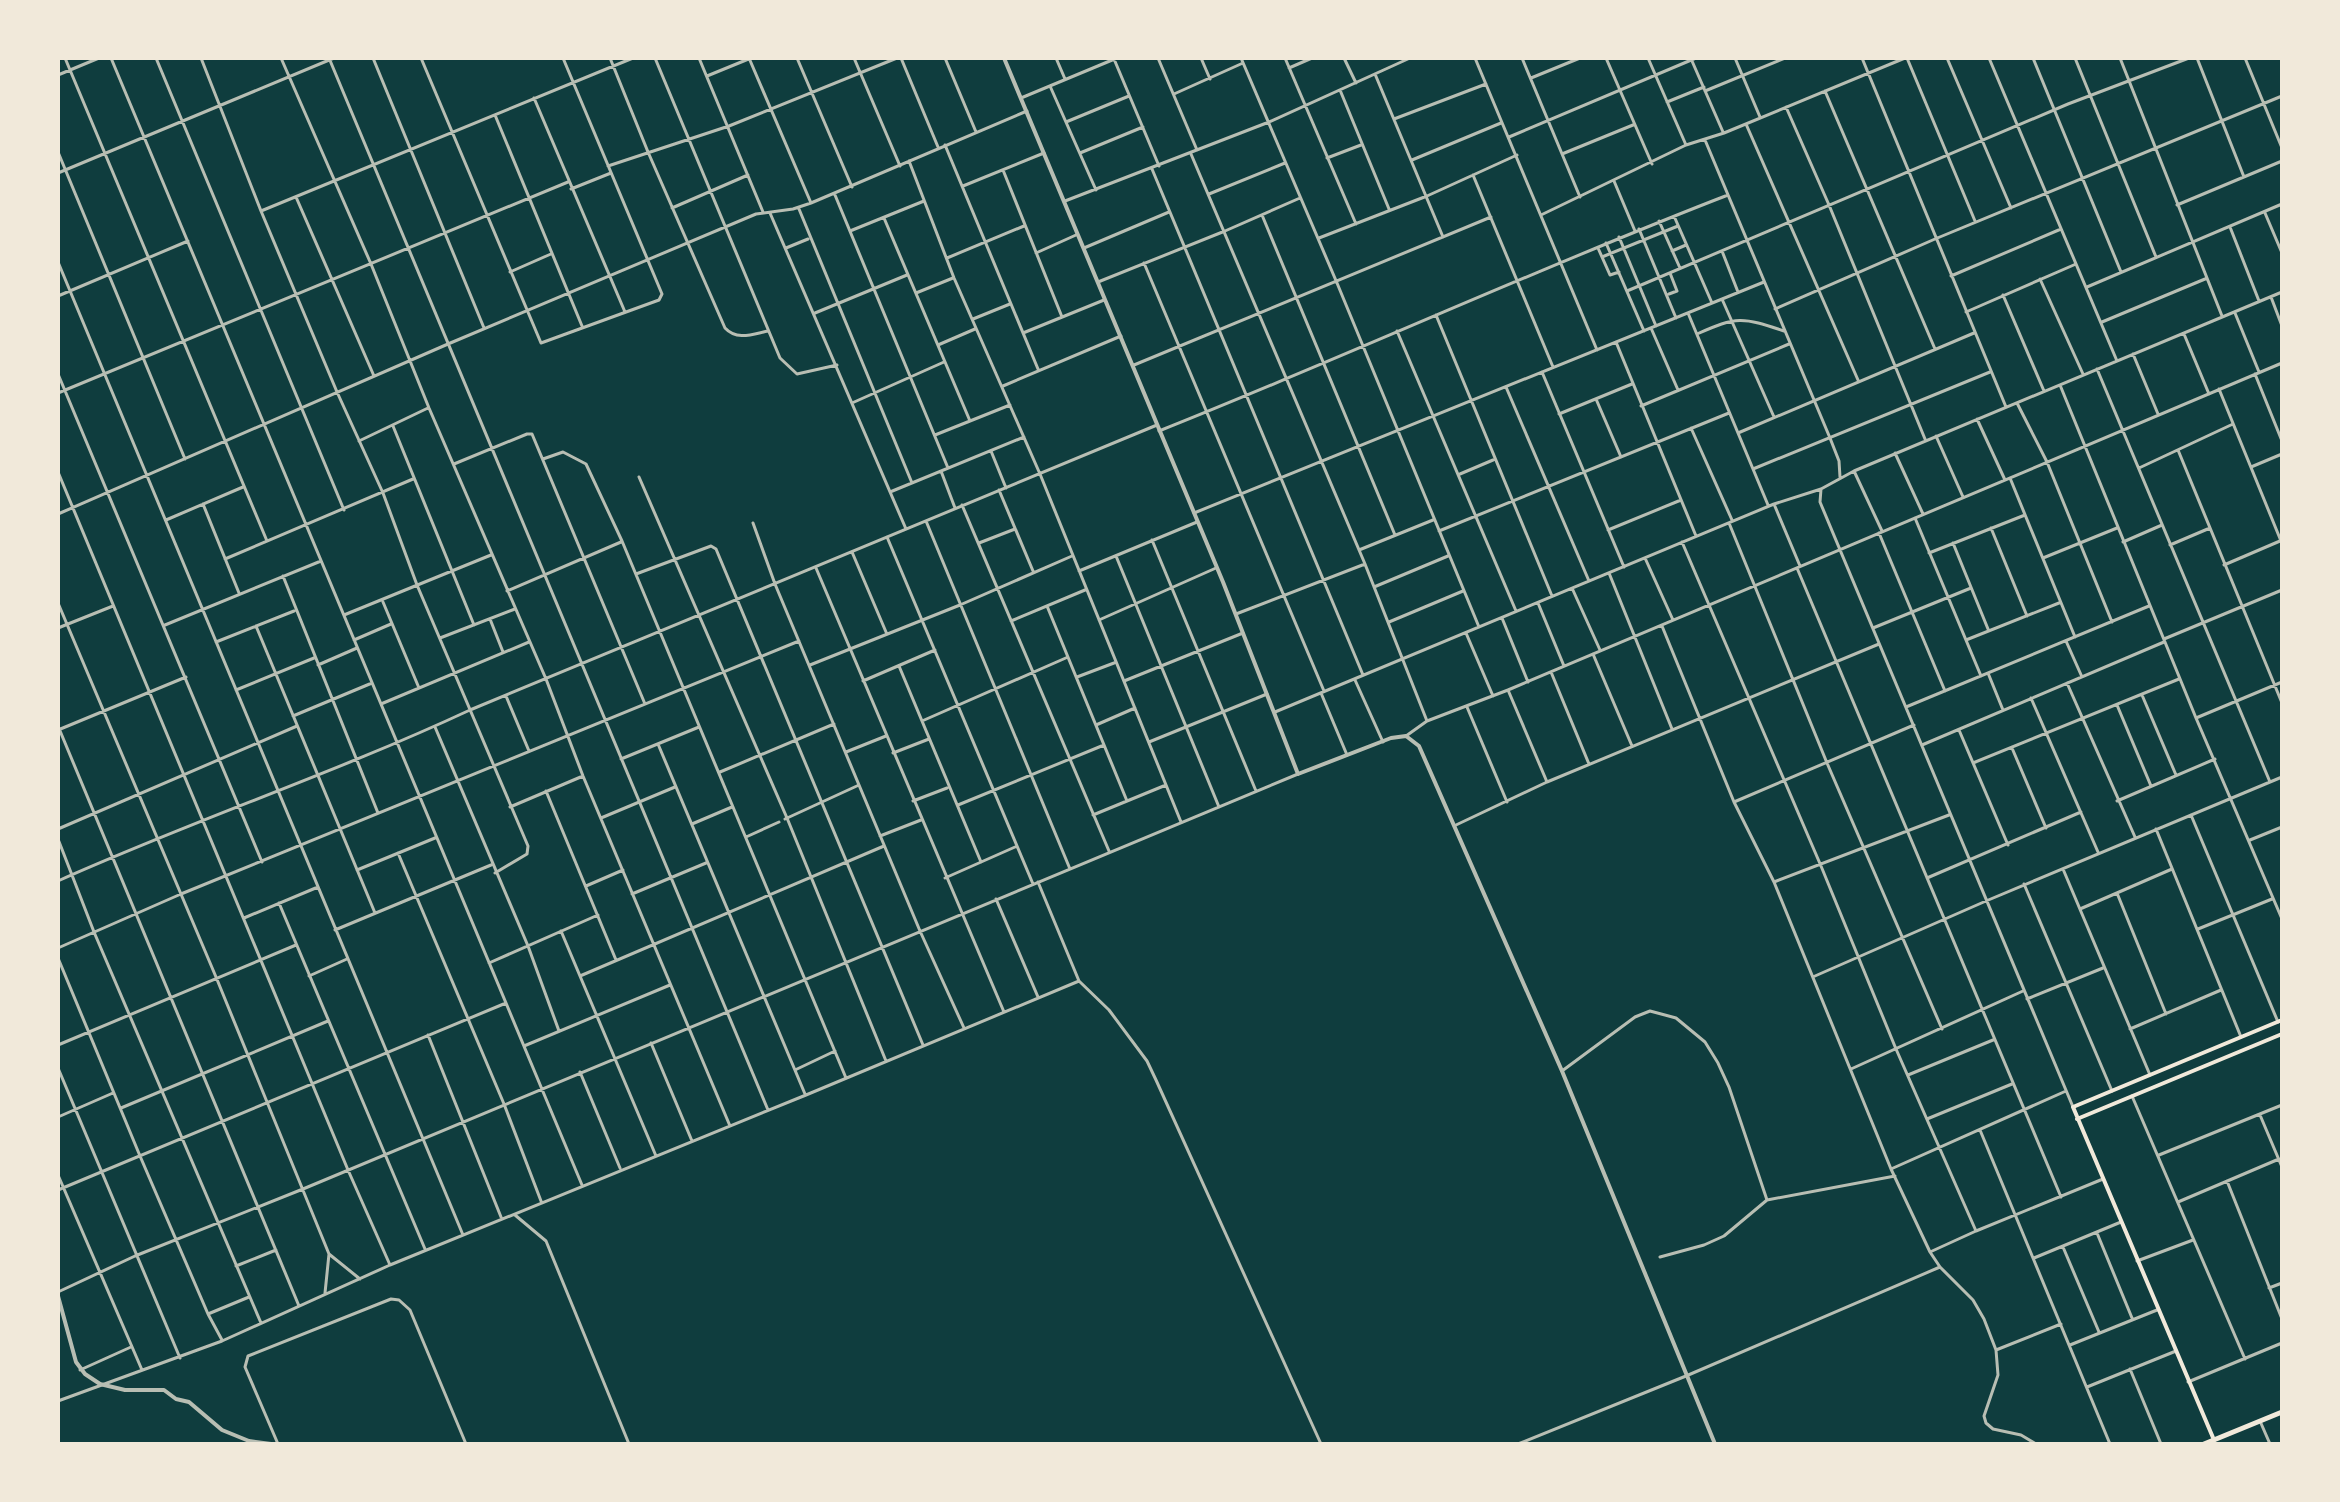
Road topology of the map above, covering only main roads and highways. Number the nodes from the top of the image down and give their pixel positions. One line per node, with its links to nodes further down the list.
1 (2280, 1021): 3 (main road)
2 (2282, 1034): 3 (main road)
3 (2077, 1119): 5 (main road)
4 (2282, 1412): 5 (main road)
5 (2215, 1442): 6 (main road)
6 (2204, 1444)

